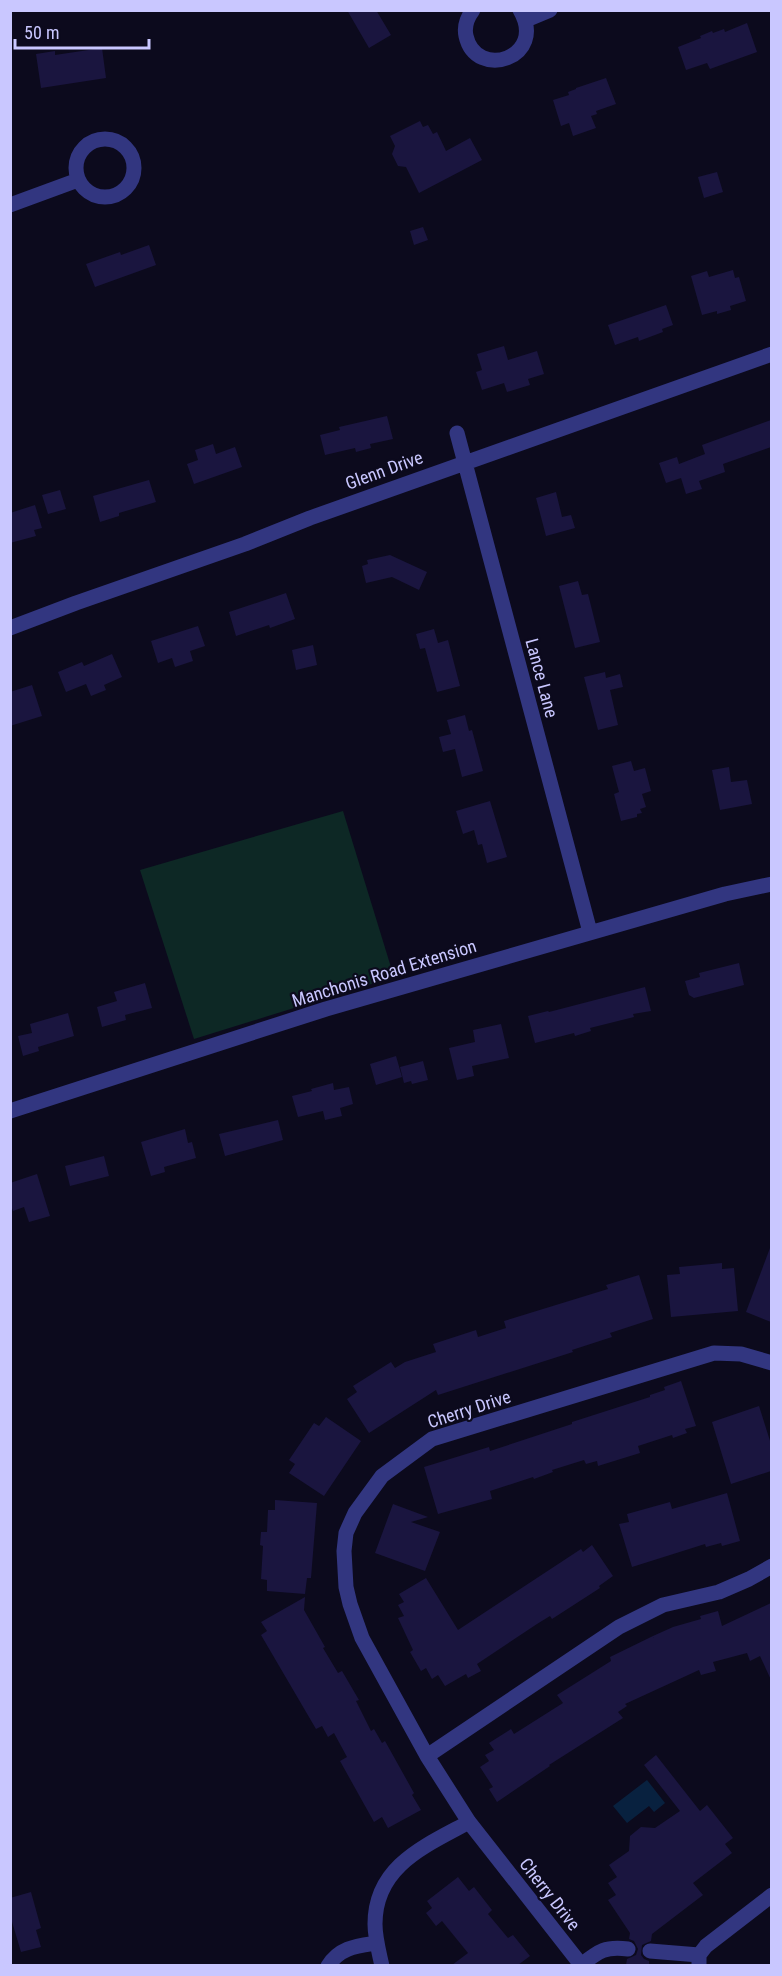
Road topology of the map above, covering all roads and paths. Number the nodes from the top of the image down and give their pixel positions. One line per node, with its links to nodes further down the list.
1 (473, 10): 3 (street)
2 (550, 10): 3 (street)
3 (523, 15)
4 (78, 180): 5 (street)
5 (10, 205)
6 (771, 354): 8 (street, Glenn Drive)
7 (457, 433): 8 (street, Lance Lane)
8 (464, 462): 9 (street, Glenn Drive); 11 (street, Lance Lane)
9 (10, 628)
10 (771, 884): 11 (street, Manchonis Road Extension)
11 (590, 932): 12 (street, Manchonis Road Extension)
12 (10, 1111)
13 (771, 1364): 15 (street, Cherry Drive)
14 (771, 1566): 15 (street)
15 (427, 1756): 16 (street, Cherry Drive)
16 (469, 1822): 18 (street); 24 (street, Cherry Drive)
17 (771, 1895): 21 (street)
18 (377, 1943): 22 (street); 23 (street)
19 (628, 1949): 24 (street)
20 (650, 1951): 21 (street)
21 (699, 1960)
22 (328, 1965)
23 (382, 1965)
24 (581, 1965)

